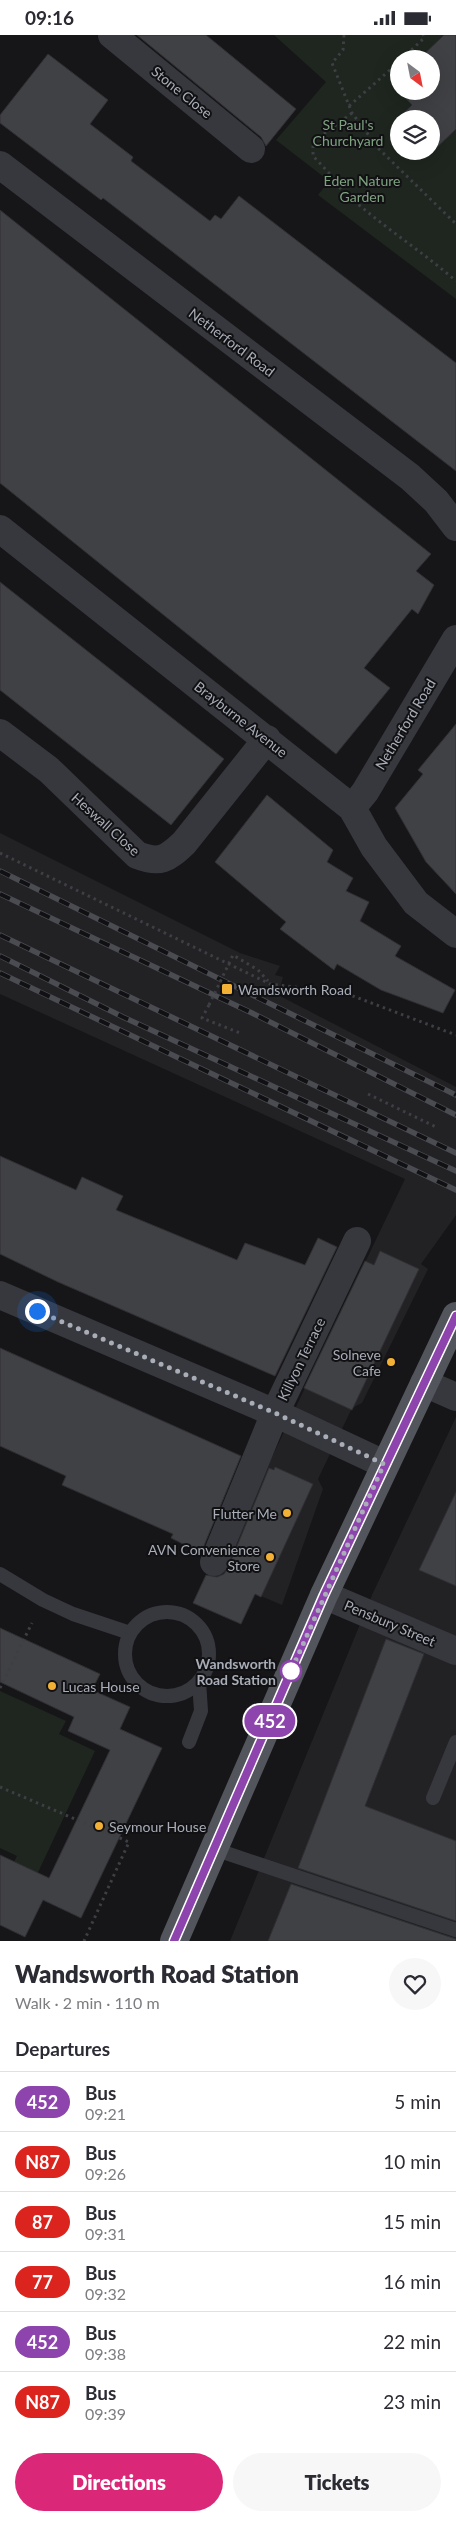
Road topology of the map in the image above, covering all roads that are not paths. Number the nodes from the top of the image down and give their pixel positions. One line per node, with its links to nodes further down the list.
1 (112, 35): 2 (street, Stone Close)
2 (251, 149)
3 (0, 165): 4 (street, Netherford Road)
4 (456, 527)
5 (0, 529): 8 (street, Brayburne Avenue)
6 (456, 639): 9 (street, Netherford Road)
7 (0, 733): 8 (street, Heswall Close)
8 (267, 739): 9 (street, Brayburne Avenue)
9 (352, 808): 10 (street, Brayburne Avenue)
10 (456, 934)
11 (357, 1241): 16 (street, Killyon Terrace)
12 (0, 1295): 16 (street)
13 (456, 1316): 14 (main road)
14 (424, 1383): 15 (street); 17 (main road)
15 (456, 1397)
16 (275, 1413): 17 (street); 18 (street, Killyon Terrace)
17 (384, 1464): 20 (main road)
18 (214, 1562)
19 (0, 1574): 21 (lane)
20 (324, 1595): 22 (street, Pensbury Street); 27 (main road)
21 (130, 1633): 23 (lane); 23 (lane)
22 (456, 1651)
23 (199, 1681): 24 (lane)
24 (189, 1742)
25 (456, 1743): 26 (lane)
26 (433, 1798)
27 (214, 1849): 28 (lane); 29 (main road)
28 (456, 1930)
29 (174, 1941)

